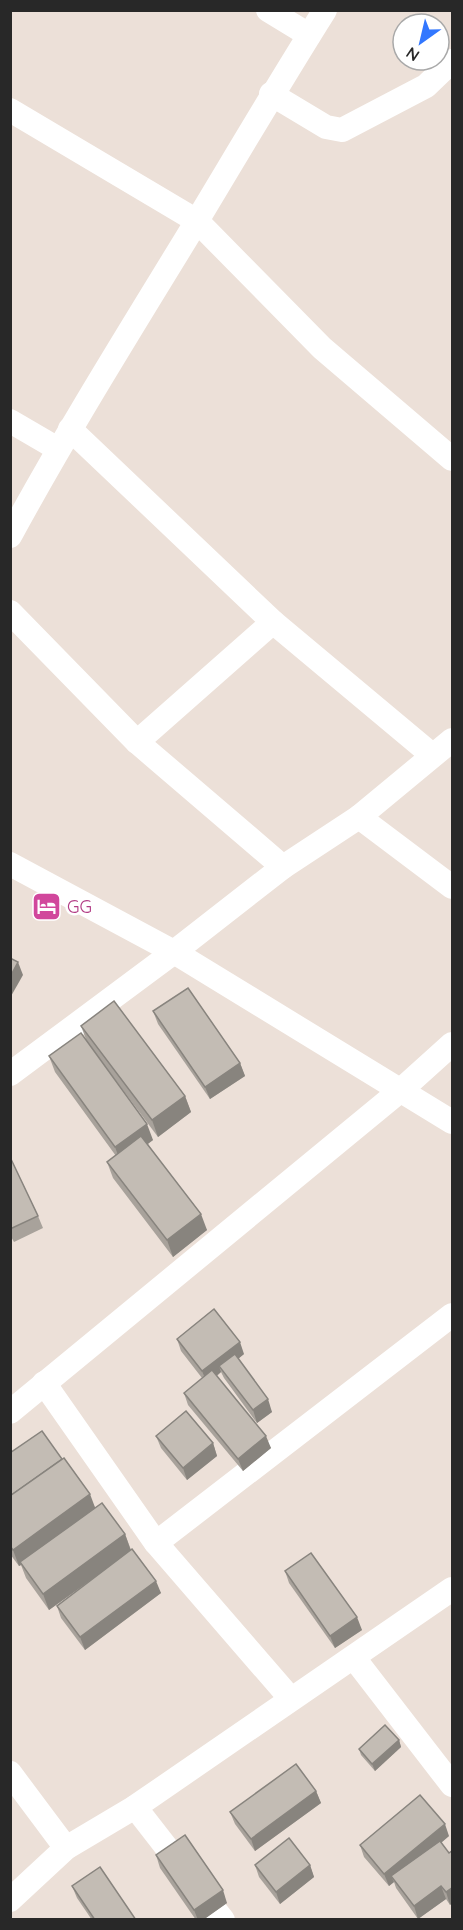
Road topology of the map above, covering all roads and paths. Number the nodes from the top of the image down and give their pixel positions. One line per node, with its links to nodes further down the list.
1 (268, 10): 3 (street)
2 (325, 10): 3 (street)
3 (309, 35): 5 (street)
4 (453, 61): 5 (street)
5 (272, 94): 7 (street)
6 (10, 110): 7 (street)
7 (197, 221): 9 (street); 10 (street)
8 (10, 421): 9 (street)
9 (64, 439): 11 (street); 13 (street)
10 (453, 459)
11 (10, 536)
12 (10, 612): 15 (street)
13 (273, 622): 15 (street); 16 (street)
14 (453, 740): 16 (street)
15 (137, 742): 19 (street)
16 (432, 755): 17 (street)
17 (359, 818): 19 (street); 20 (street)
18 (10, 864): 21 (street)
19 (283, 867): 21 (street)
20 (453, 887)
21 (174, 952): 23 (street); 24 (street)
22 (453, 1044): 24 (street)
23 (10, 1074)
24 (401, 1090): 25 (street); 27 (street)
25 (453, 1122)
26 (453, 1315): 29 (street)
27 (44, 1383): 28 (street); 29 (street)
28 (10, 1412)
29 (156, 1543): 32 (street)
30 (453, 1589): 31 (street)
31 (354, 1658): 32 (street); 34 (street)
32 (291, 1699): 35 (street)
33 (10, 1773): 36 (street)
34 (453, 1785)
35 (135, 1807): 36 (street); 38 (street)
36 (66, 1848): 37 (street)
37 (10, 1900)
38 (223, 1920)

